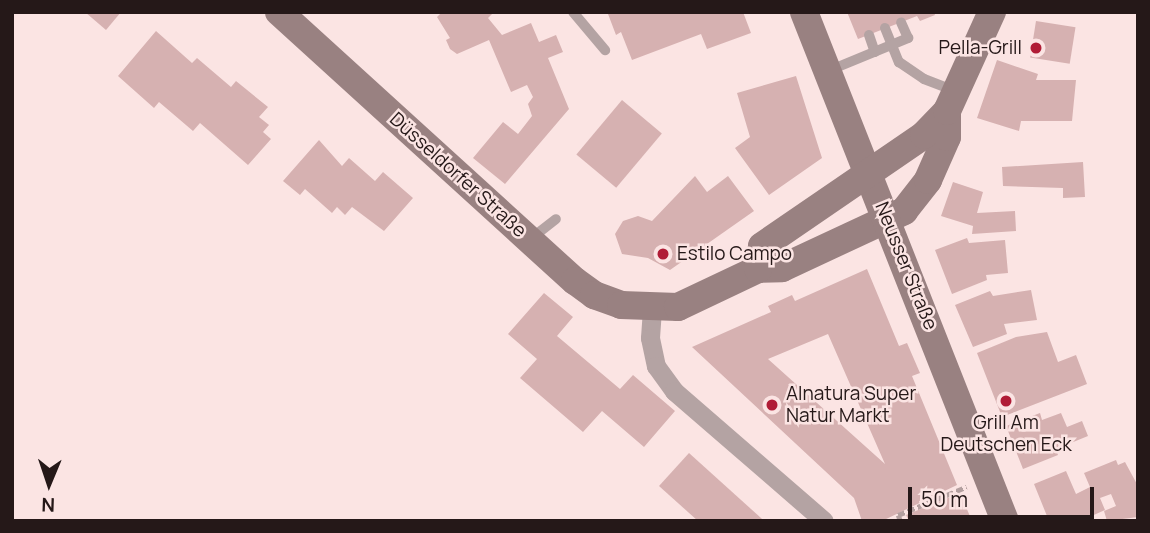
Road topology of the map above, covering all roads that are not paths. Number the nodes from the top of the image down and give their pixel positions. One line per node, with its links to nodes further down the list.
1 (279, 12): 16 (main road, Düsseldorfer Straße)
2 (573, 12): 9 (lane)
3 (804, 12): 11 (main road, Neusser Straße)
4 (992, 12): 12 (main road)
5 (901, 22): 8 (lane)
6 (885, 29): 8 (lane)
7 (869, 35): 10 (lane)
8 (892, 45): 10 (lane); 12 (lane)
9 (605, 50)
10 (876, 52): 11 (lane)
11 (827, 71): 13 (main road, Neusser Straße)
12 (952, 102): 13 (main road); 15 (main road, Düsseldorfer Straße)
13 (868, 173): 15 (main road, Neusser Straße); 17 (main road)
14 (556, 219): 16 (lane)
15 (889, 220): 17 (main road, Düsseldorfer Straße); 20 (main road, Neusser Straße)
16 (530, 240): 18 (main road, Düsseldorfer Straße)
17 (758, 269): 18 (main road, Düsseldorfer Straße)
18 (652, 309): 19 (street)
19 (824, 521)
20 (1005, 521)

